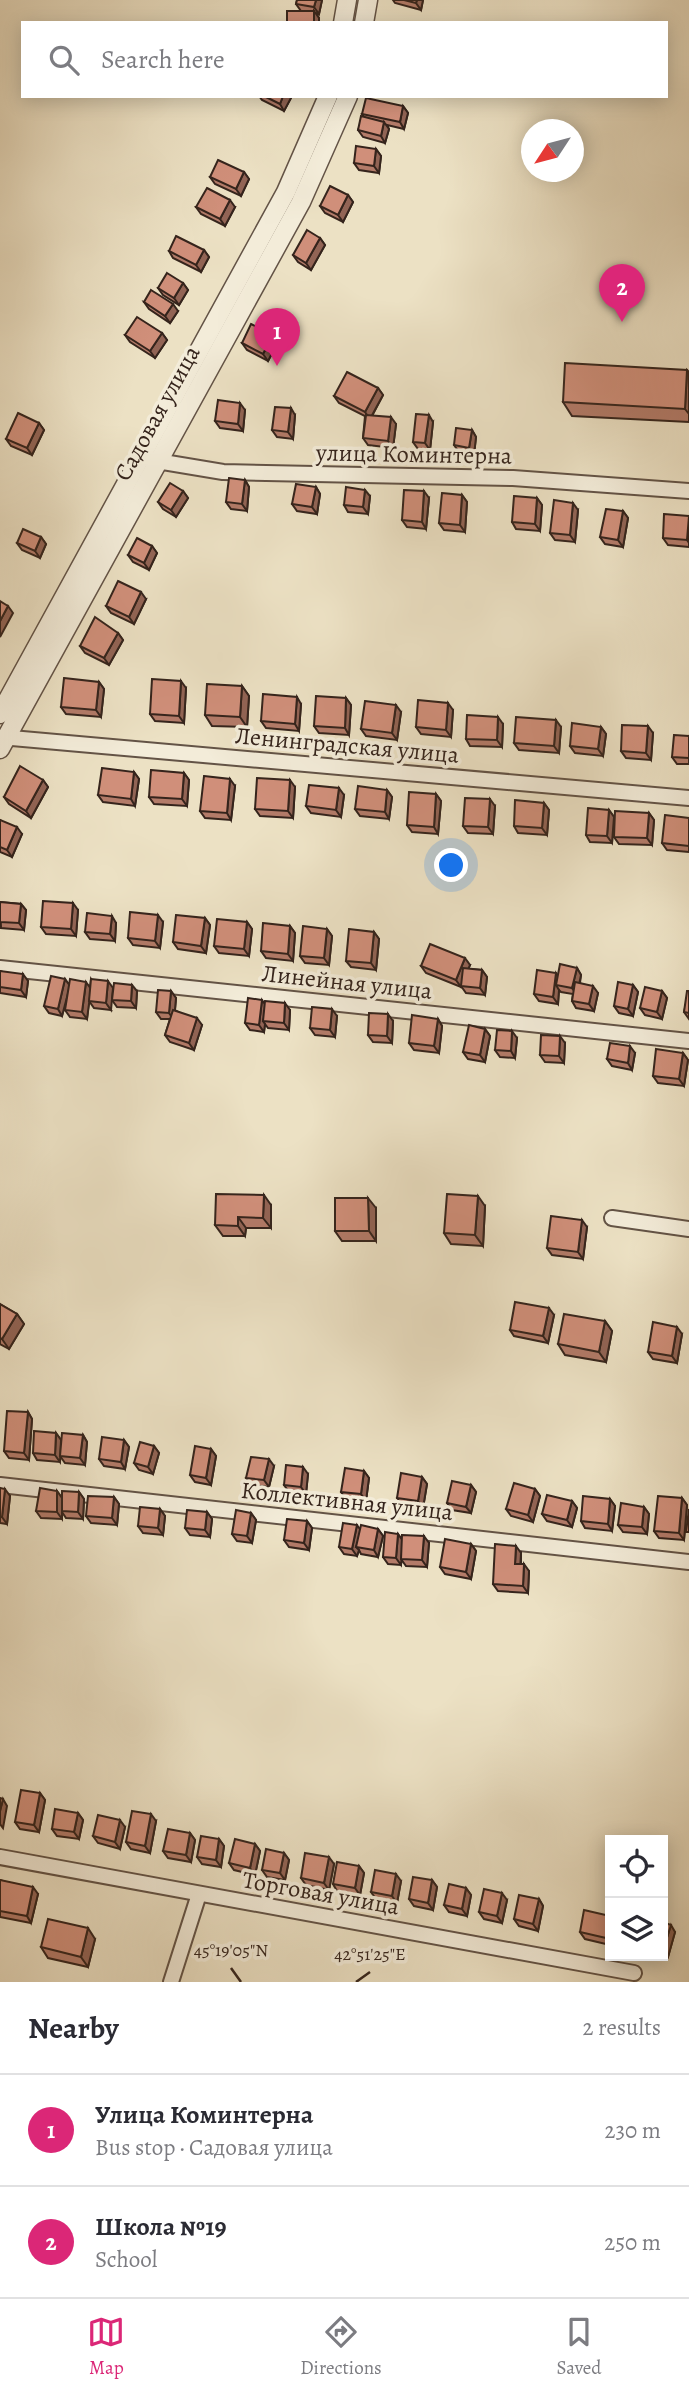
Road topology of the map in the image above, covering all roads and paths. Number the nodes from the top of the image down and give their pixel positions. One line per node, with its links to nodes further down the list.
1 (347, 0): 3 (street)
2 (368, 0): 4 (street)
3 (343, 21)
4 (364, 21)
5 (327, 98): 7 (street, Садовая улица)
6 (347, 98): 8 (street, Садовая улица)
7 (139, 460): 8 (street, улица Коминтерна); 10 (street, Садовая улица)
8 (158, 461): 9 (street, улица Коминтерна); 11 (street, Садовая улица)
9 (689, 491)
10 (0, 714)
11 (3, 741): 12 (street, Ленинградская улица)
12 (689, 798)
13 (0, 968): 14 (street, Линейная улица)
14 (689, 1041)
15 (612, 1218): 16 (street)
16 (689, 1229)
17 (0, 1485): 18 (street, Коллективная улица)
18 (689, 1562)
19 (0, 1857): 20 (street, Торговая улица)
20 (199, 1894): 21 (street, Торговая улица); 22 (street)
21 (634, 1973)
22 (171, 1982)

